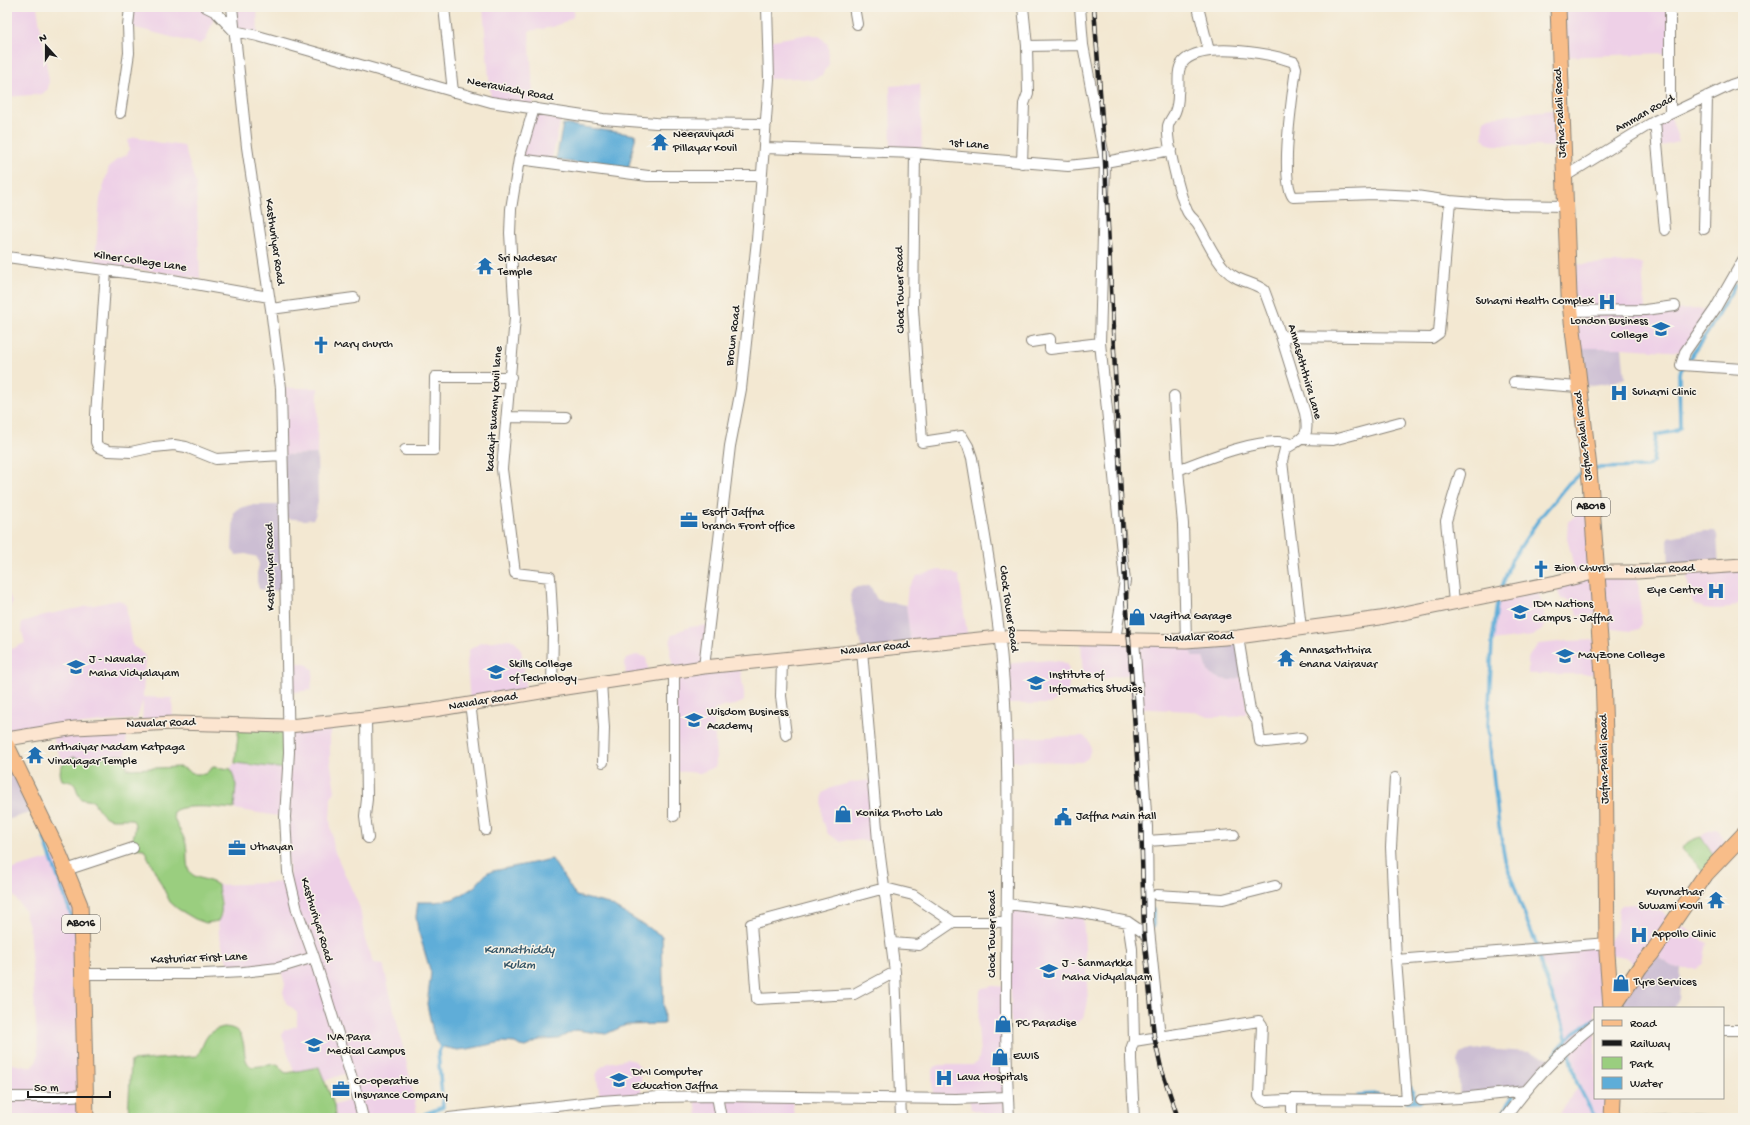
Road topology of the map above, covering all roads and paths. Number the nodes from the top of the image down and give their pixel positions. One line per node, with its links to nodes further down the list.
1 (130, 7): 21 (street)
2 (206, 7): 13 (street)
3 (232, 7): 13 (street, Kasthuriyar Road)
4 (444, 7): 18 (street)
5 (767, 7): 24 (street, Brown Road)
6 (854, 7): 12 (street)
7 (1023, 7): 15 (street)
8 (1080, 7): 14 (street)
9 (1198, 7): 16 (street)
10 (1558, 7): 32 (main road, Jafna-Palali Road / AB018)
11 (1670, 7): 22 (street)
12 (857, 24)
13 (234, 31): 18 (street, Neeraviady Road); 40 (street, Kasthuriyar Road)
14 (1083, 45): 15 (street); 29 (street)
15 (1027, 46): 30 (street)
16 (1209, 51): 26 (street, Annasaththira Lane); 33 (street, Annasaththira Lane)
17 (1743, 81): 19 (street, Amman Road)
18 (453, 92): 20 (street, Neeraviady Road)
19 (1707, 96): 22 (street, Amman Road); 35 (street)
20 (534, 108): 24 (street, Neeraviady Road); 28 (street, kadayit swamy kovil lane)
21 (120, 113)
22 (1670, 114): 23 (street, Amman Road)
23 (1655, 121): 32 (street, Amman Road); 36 (street)
24 (766, 124): 25 (street, Brown Road)
25 (764, 148): 27 (street, 1st Lane); 31 (street, Brown Road)
26 (1171, 150): 29 (street, 1st Lane); 45 (street, Annasaththira Lane)
27 (915, 153): 30 (street, 1st Lane); 66 (street, Clock Tower Road)
28 (519, 159): 31 (street); 49 (street, kadayit swamy kovil lane)
29 (1105, 162): 30 (street, 1st Lane); 47 (street)
30 (1022, 163)
31 (761, 176): 73 (street, Brown Road)
32 (1564, 177): 34 (main road, Jafna-Palali Road / AB018)
33 (1450, 201): 34 (street); 45 (street)
34 (1565, 206): 44 (main road, Jafna-Palali Road / AB018)
35 (1704, 229)
36 (1665, 230)
37 (7, 257): 39 (street, Kilner College Lane)
38 (1743, 260): 48 (street)
39 (106, 271): 40 (street, Kilner College Lane); 59 (street)
40 (269, 297): 43 (street, Kasthuriyar Road)
41 (354, 298): 43 (street)
42 (1675, 306): 44 (street)
43 (271, 309): 59 (street, Kasthuriyar Road)
44 (1570, 311): 51 (main road, Jafna-Palali Road / AB018)
45 (1281, 336): 56 (street, Annasaththira Lane)
46 (1031, 342): 47 (street)
47 (1100, 343): 68 (street)
48 (1743, 369)
49 (511, 377): 53 (street, kadayit swamy kovil lane); 58 (street)
50 (1514, 382): 51 (street)
51 (1578, 387): 63 (main road, Jafna-Palali Road / AB018)
52 (1174, 396): 60 (street)
53 (507, 417): 54 (street); 76 (street, kadayit swamy kovil lane)
54 (566, 418)
55 (1400, 422): 56 (street)
56 (1303, 439): 57 (street)
57 (1292, 444): 60 (street); 65 (street)
58 (405, 450)
59 (282, 455): 79 (street, Kasthuriyar Road)
60 (1178, 470): 70 (street)
61 (1460, 474): 64 (street)
62 (1743, 565): 63 (street, Navalar Road)
63 (1597, 572): 64 (street, Navalar Road); 102 (main road, Jafna-Palali Road / AB018)
64 (1454, 602): 65 (street, Navalar Road)
65 (1301, 628): 67 (street, Navalar Road)
66 (999, 637): 68 (street, Navalar Road); 71 (street, Navalar Road); 97 (street, Clock Tower Road)
67 (1238, 637): 70 (street, Navalar Road); 81 (street)
68 (1115, 639): 69 (street, Navalar Road)
69 (1134, 639): 70 (street, Navalar Road); 91 (street)
70 (1186, 641)
71 (862, 650): 72 (street, Navalar Road); 95 (street)
72 (782, 660): 73 (street, Navalar Road); 80 (street)
73 (704, 667): 74 (street, Navalar Road)
74 (674, 672): 75 (street, Navalar Road); 86 (street)
75 (601, 682): 76 (street, Navalar Road); 84 (street)
76 (552, 684): 77 (street, Navalar Road)
77 (470, 703): 78 (street, Navalar Road); 87 (street)
78 (366, 718): 79 (street, Navalar Road); 90 (street)
79 (288, 726): 82 (street, Navalar Road); 104 (street, Kasthuriyar Road)
80 (786, 735)
81 (1301, 738)
82 (7, 739)
83 (7, 746): 93 (main road, AB016)
84 (603, 762)
85 (1395, 778): 105 (street)
86 (674, 816)
87 (486, 830)
88 (1234, 835): 91 (street)
89 (1743, 835): 109 (main road)
90 (368, 838)
91 (1147, 841): 103 (street)
92 (133, 848): 93 (street)
93 (66, 870): 107 (main road, AB016)
94 (1275, 886): 96 (street)
95 (885, 888): 98 (street); 101 (street); 106 (street)
96 (1157, 895)
97 (1007, 904): 99 (street, Clock Tower Road); 100 (street)
98 (953, 922): 99 (street); 101 (street)
99 (1006, 922): 119 (street, Clock Tower Road)
100 (1128, 922): 103 (street); 114 (street)
101 (892, 943): 106 (street)
102 (1608, 943): 105 (street); 108 (main road, Jafna-Palali Road / AB018)
103 (1151, 945): 113 (street)
104 (314, 957): 107 (street, Kasturiar First Lane); 125 (street, Kasthuriyar Road)
105 (1396, 960): 131 (street)
106 (894, 972): 120 (street)
107 (82, 974): 116 (main road, AB016)
108 (1612, 1007)
109 (1613, 1007)
110 (1594, 1025): 115 (street)
111 (1724, 1030): 112 (street)
112 (1743, 1030)
113 (1160, 1037): 114 (street); 122 (street)
114 (1134, 1041): 130 (street)
115 (1526, 1091): 123 (street); 132 (street)
116 (82, 1095): 117 (street); 124 (main road, AB016)
117 (7, 1096)
118 (716, 1096): 120 (street); 126 (street); 127 (street)
119 (1008, 1097): 120 (street); 129 (street, Clock Tower Road)
120 (899, 1098): 128 (street)
121 (1612, 1099): 133 (main road)
122 (1287, 1100)
123 (1421, 1100)
124 (86, 1118)
125 (362, 1118)
126 (449, 1118)
127 (721, 1118)
128 (901, 1118)
129 (1009, 1118)
130 (1134, 1118)
131 (1292, 1118)
132 (1505, 1118)
133 (1612, 1118)

